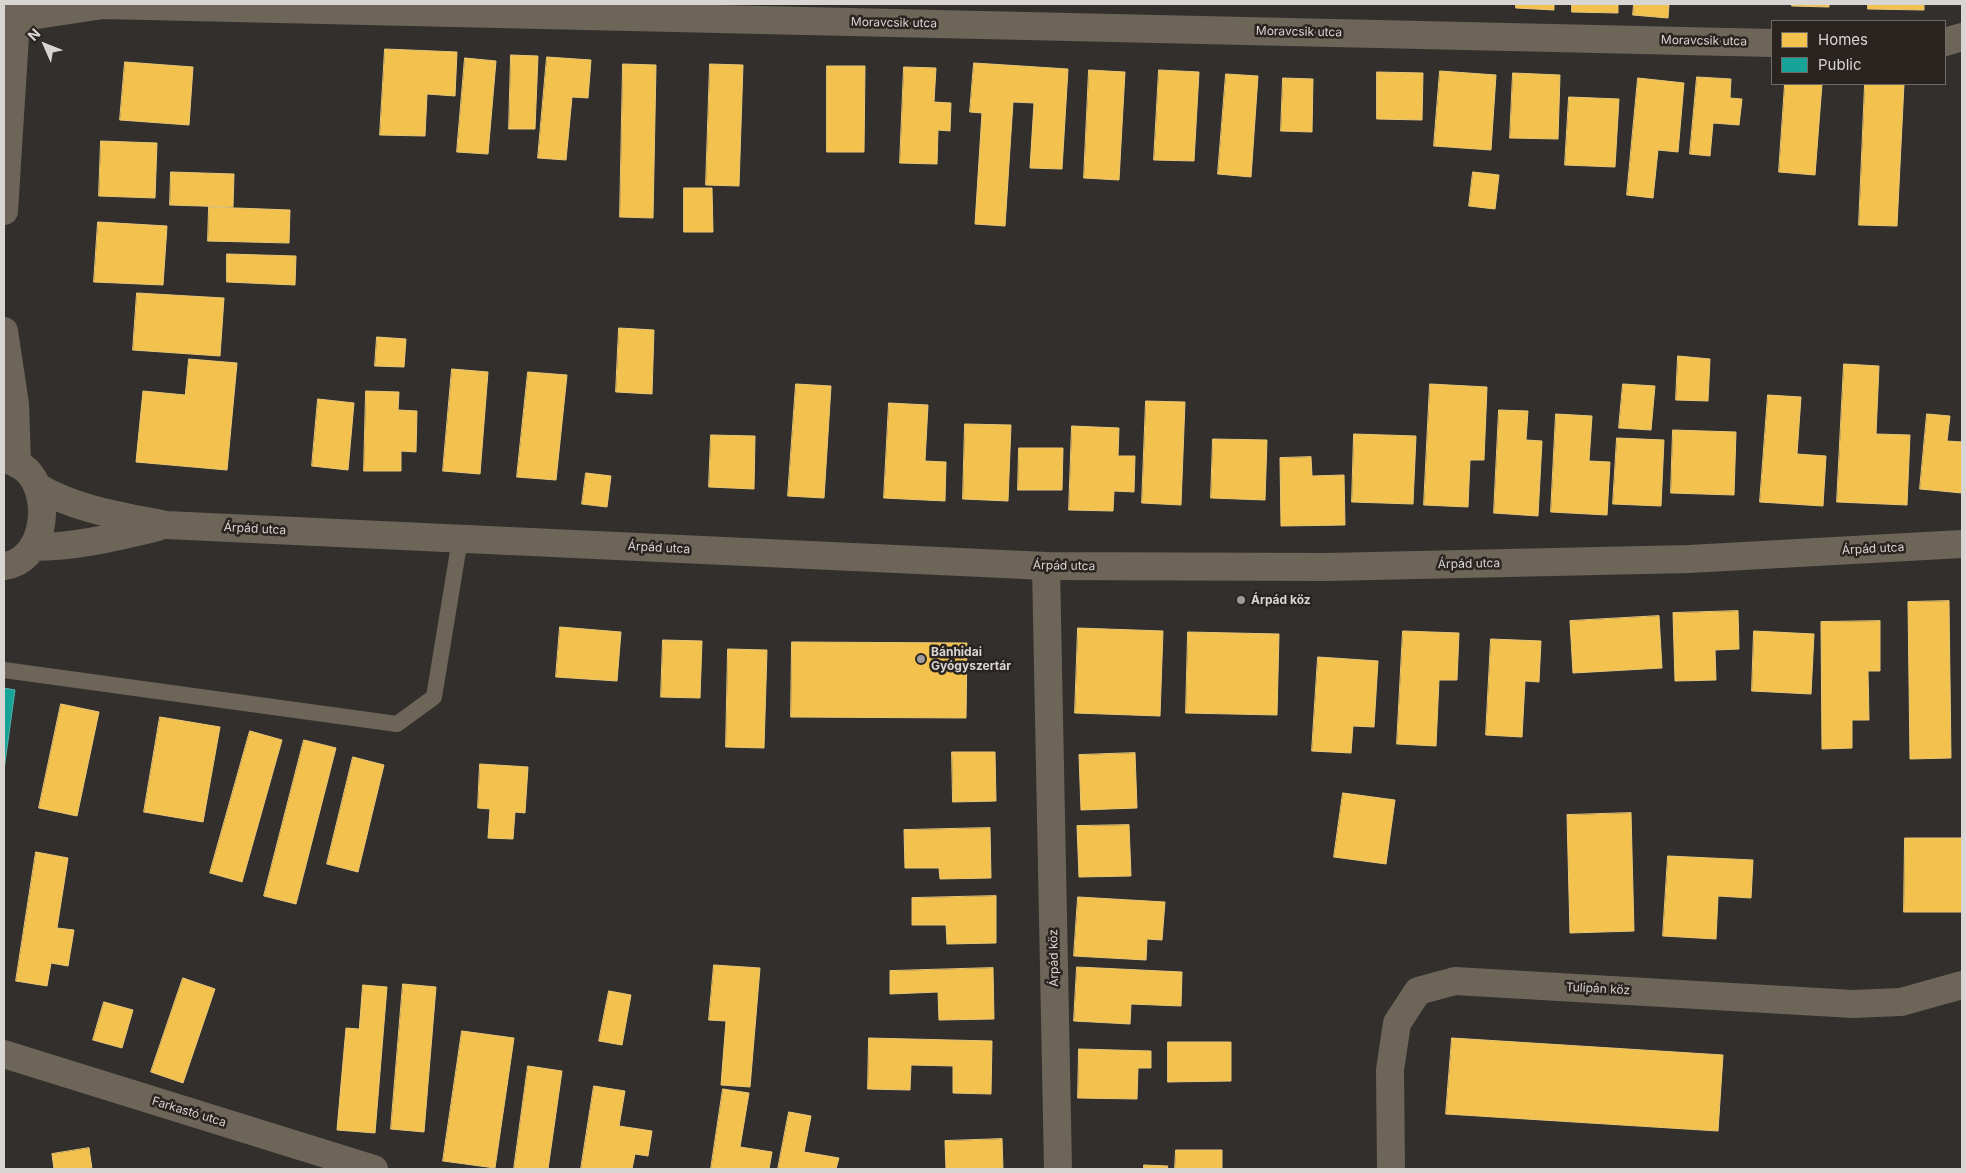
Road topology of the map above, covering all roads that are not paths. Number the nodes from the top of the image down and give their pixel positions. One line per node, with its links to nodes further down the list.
1 (68, 6): 2 (street, Moravcsik utca); 5 (street, Moravcsik utca)
2 (17, 11): 6 (street)
3 (1962, 37): 4 (street)
4 (1946, 42)
5 (1771, 43)
6 (5, 158): 7 (street)
7 (4, 211)
8 (4, 331): 9 (street)
9 (10, 461): 10 (street, Árpád utca)
10 (38, 486): 11 (street, Árpád utca); 14 (street)
11 (166, 525): 12 (street, Árpád utca); 14 (street, Árpád utca)
12 (460, 539): 16 (street, Árpád utca); 17 (lane)
13 (1962, 544): 16 (street, Árpád utca)
14 (34, 547): 15 (street)
15 (4, 566)
16 (1046, 566): 21 (street, Árpád köz)
17 (4, 670)
18 (1962, 985): 22 (street, Tulipán köz)
19 (4, 1054): 20 (street, Farkastó utca)
20 (374, 1169)
21 (1058, 1169)
22 (1391, 1169)

